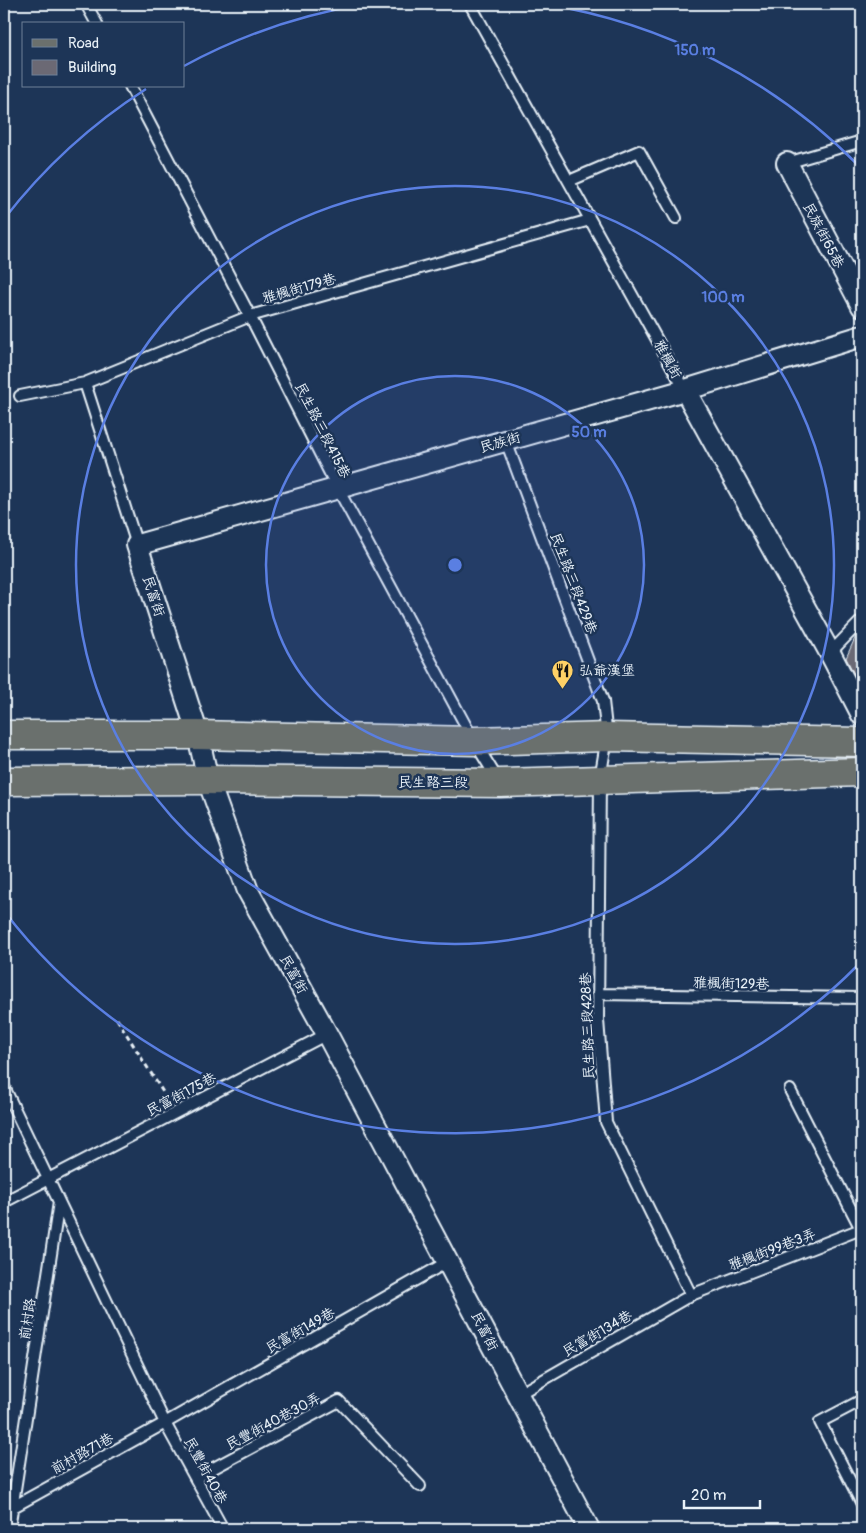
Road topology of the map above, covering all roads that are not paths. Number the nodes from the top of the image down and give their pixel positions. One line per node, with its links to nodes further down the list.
1 (86, 4): 3 (lane)
2 (470, 4): 7 (lane, 雅楓街)
3 (96, 22)
4 (131, 88): 11 (lane, 民生路三段415巷)
5 (862, 141): 6 (lane)
6 (787, 163): 10 (street, 民族街65巷)
7 (568, 181): 8 (lane); 9 (lane, 雅楓街)
8 (676, 218)
9 (590, 220): 11 (lane, 雅楓街179巷); 14 (lane, 雅楓街)
10 (862, 306)
11 (250, 316): 13 (lane, 雅楓街179巷); 17 (lane, 民生路三段415巷)
12 (862, 336): 14 (street, 民族街)
13 (85, 384): 15 (lane, 雅楓街179巷); 18 (lane, 民富街)
14 (685, 390): 16 (street, 民族街); 20 (street, 雅楓街)
15 (20, 396)
16 (506, 441): 17 (street, 民族街); 24 (lane, 民生路三段429巷)
17 (338, 489): 18 (street, 民族街); 25 (lane, 民生路三段415巷)
18 (137, 545): 23 (street, 民富街)
19 (862, 620): 20 (lane)
20 (830, 653): 21 (street, 雅楓街)
21 (862, 716)
22 (4, 735): 23 (main road)
23 (198, 735): 25 (main road); 29 (street, 民富街)
24 (607, 737): 25 (main road); 26 (main road); 28 (lane, 民生路三段428巷)
25 (474, 740): 31 (lane, 民生路三段415巷)
26 (862, 742)
27 (862, 772): 28 (main road, 民生路三段)
28 (600, 779): 31 (main road, 民生路三段); 32 (lane, 民生路三段428巷)
29 (208, 780): 30 (main road, 民生路三段); 31 (main road, 民生路三段); 34 (street, 民富街)
30 (4, 781)
31 (500, 783)
32 (598, 994): 33 (lane, 雅楓街129巷); 42 (lane, 民生路三段428巷)
33 (862, 998)
34 (328, 1034): 37 (lane, 民富街175巷); 41 (street, 民富街)
35 (4, 1087): 37 (lane)
36 (790, 1090): 40 (lane)
37 (48, 1179): 38 (lane, 民富街175巷); 39 (lane)
38 (4, 1202)
39 (59, 1202): 45 (lane); 49 (lane, 前村路)
40 (862, 1230): 42 (lane, 雅楓街99巷3弄)
41 (449, 1261): 43 (street, 民富街); 45 (lane, 民富街149巷)
42 (691, 1295): 43 (lane, 民富街134巷)
43 (517, 1395): 52 (street, 民富街)
44 (862, 1400): 48 (lane)
45 (165, 1423): 46 (lane, 民豐街40巷); 49 (lane, 前村路71巷)
46 (195, 1478): 47 (lane, 民豐街40巷30弄); 51 (lane, 民豐街40巷)
47 (420, 1486)
48 (862, 1504)
49 (8, 1510): 50 (lane, 前村路)
50 (9, 1529)
51 (224, 1529)
52 (589, 1529)

